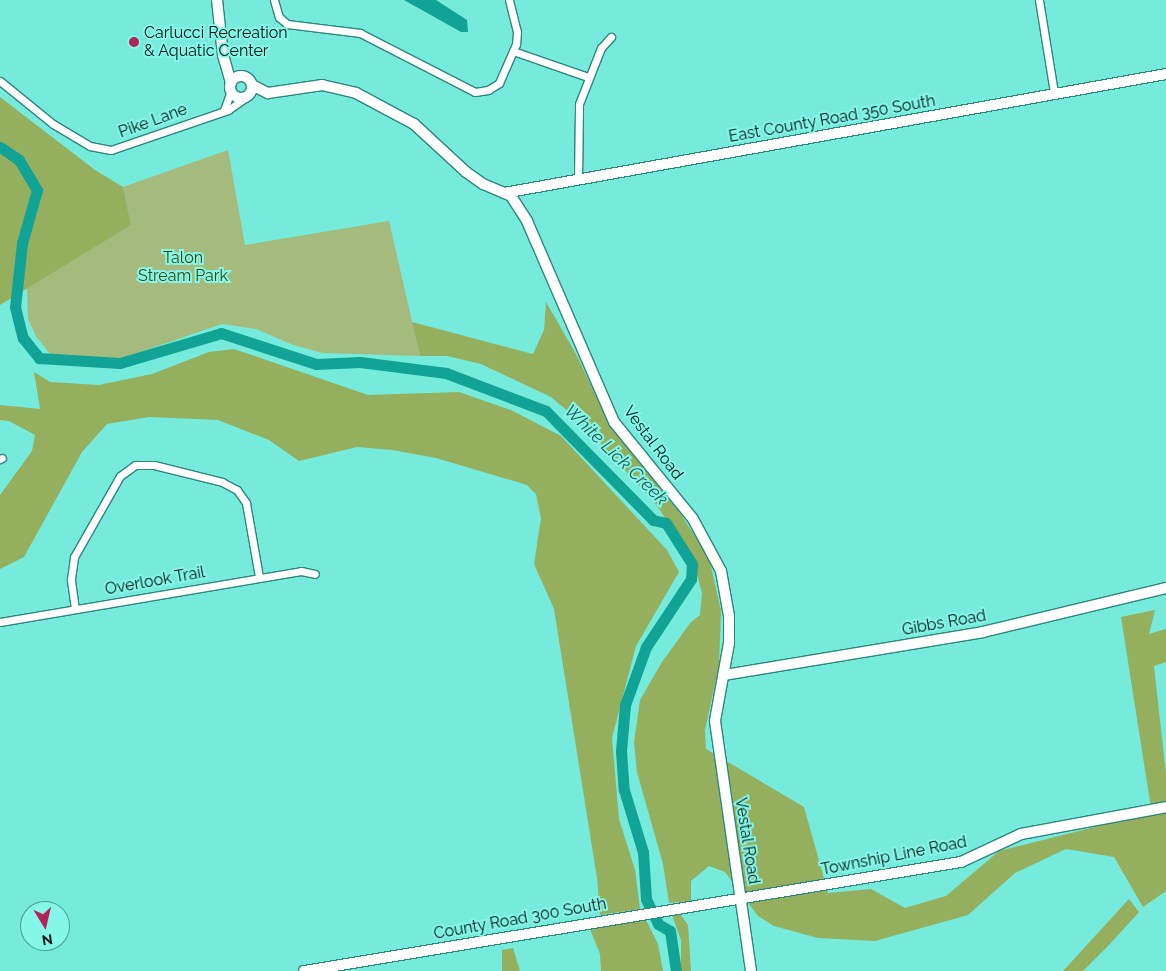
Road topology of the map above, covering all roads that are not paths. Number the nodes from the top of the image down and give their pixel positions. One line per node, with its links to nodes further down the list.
1 (217, 0): 6 (street)
2 (274, 0): 7 (street)
3 (509, 0): 7 (street)
4 (1039, 0): 15 (street)
5 (611, 37): 10 (street)
6 (225, 51): 9 (street); 13 (street)
7 (513, 51): 10 (street)
8 (1166, 74): 15 (street, East County Road 350 South)
9 (244, 76): 12 (street); 13 (street)
10 (588, 77): 18 (street)
11 (0, 81): 17 (street, Pike Lane)
12 (252, 85): 14 (street, Vestal Road); 16 (street)
13 (231, 87): 16 (street); 17 (street)
14 (298, 88): 16 (street, Vestal Road); 19 (street, Vestal Road)
15 (1054, 93): 18 (street, East County Road 350 South)
16 (246, 97): 17 (street, Pike Lane)
17 (224, 110)
18 (578, 179): 19 (street, East County Road 350 South)
19 (504, 193): 25 (street, Vestal Road)
20 (315, 574): 21 (street, Overlook Trail)
21 (259, 578): 23 (street, Overlook Trail); 23 (street)
22 (1166, 588): 25 (street, Gibbs Road)
23 (75, 609): 24 (street, Overlook Trail)
24 (0, 622)
25 (724, 675): 27 (street, Vestal Road)
26 (1166, 807): 27 (street, Township Line Road)
27 (741, 899): 28 (street, County Road 300 South); 29 (street, Vestal Road)
28 (304, 971)
29 (751, 971)

